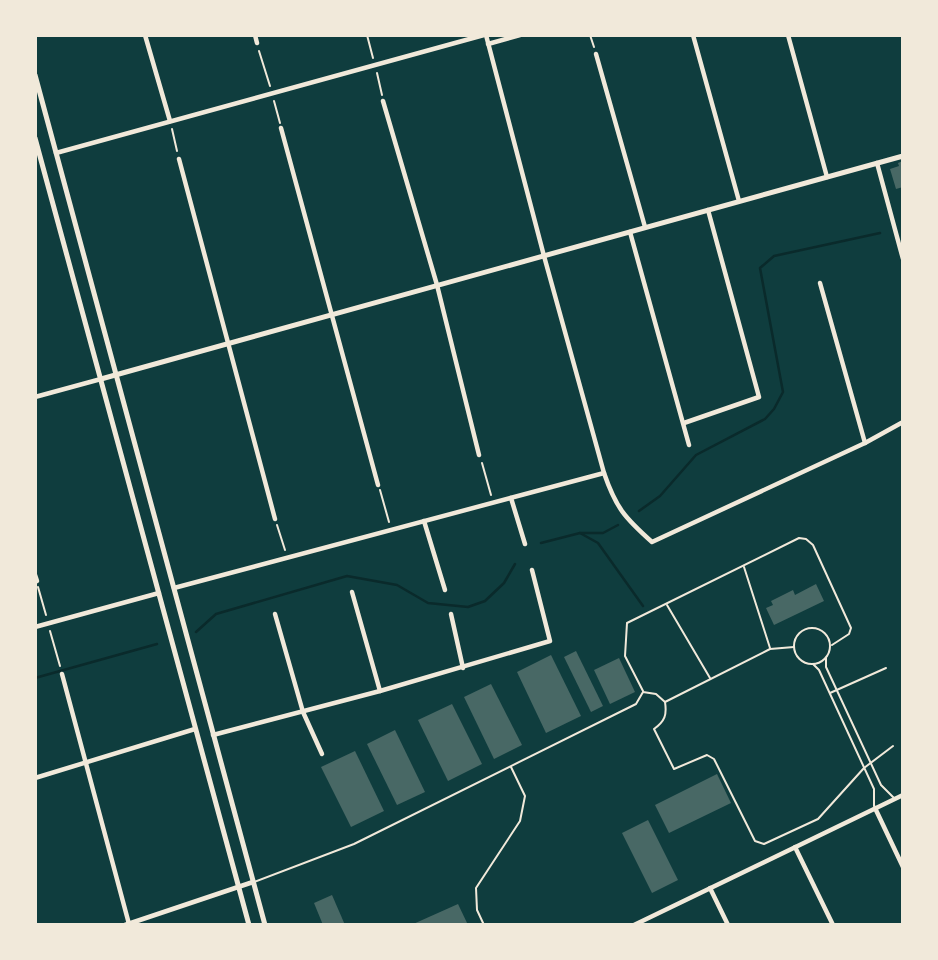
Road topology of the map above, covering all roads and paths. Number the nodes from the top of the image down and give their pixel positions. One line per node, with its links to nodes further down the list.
1 (145, 35): 14 (street)
2 (255, 35): 8 (street)
3 (485, 35): 9 (street); 12 (street)
4 (520, 35): 9 (street)
5 (590, 35): 10 (path)
6 (692, 35): 23 (street)
7 (788, 35): 22 (street)
8 (257, 43): 12 (path)
9 (488, 44): 27 (street)
10 (596, 54): 25 (street)
11 (35, 75): 17 (street)
12 (272, 93): 14 (street); 15 (path)
13 (383, 101): 30 (street)
14 (170, 121): 17 (street); 20 (path)
15 (281, 128): 31 (street)
16 (35, 138): 19 (street)
17 (56, 153): 33 (street)
18 (903, 156): 21 (street)
19 (38, 158): 34 (street)
20 (179, 159): 32 (street)
21 (877, 163): 22 (street); 28 (street)
22 (827, 177): 23 (street)
23 (739, 201): 24 (street)
24 (708, 210): 25 (street); 37 (street)
25 (645, 227): 26 (street)
26 (630, 232): 27 (street); 37 (street)
27 (544, 256): 30 (street); 41 (street)
28 (903, 259)
29 (820, 283): 38 (street)
30 (437, 285): 31 (street); 40 (street)
31 (332, 314): 32 (street); 42 (street)
32 (228, 343): 33 (street); 45 (street)
33 (117, 374): 34 (street); 52 (street)
34 (101, 379): 35 (street); 55 (street)
35 (35, 397)
36 (903, 422): 38 (street)
37 (684, 423): 39 (street)
38 (865, 443): 41 (street)
39 (689, 446)
40 (479, 455): 44 (path)
41 (604, 473): 43 (street)
42 (378, 485): 47 (path)
43 (511, 498): 44 (street); 48 (street)
44 (493, 502): 46 (street)
45 (275, 519): 49 (path)
46 (424, 521): 47 (street); 53 (street)
47 (391, 530): 49 (street)
48 (525, 544)
49 (287, 558): 52 (street)
50 (744, 565): 56 (lane); 60 (lane); 62 (lane)
51 (532, 570): 65 (street)
52 (174, 588): 76 (street)
53 (445, 590)
54 (352, 592): 70 (street)
55 (159, 593): 59 (street); 75 (street)
56 (666, 604): 68 (lane); 71 (lane)
57 (275, 614): 74 (street)
58 (451, 614): 65 (street)
59 (35, 626)
60 (832, 645): 61 (lane); 63 (lane)
61 (794, 647): 62 (lane); 64 (lane)
62 (770, 649): 68 (lane)
63 (826, 658): 64 (lane); 69 (lane)
64 (813, 664): 72 (lane)
65 (463, 668): 70 (street)
66 (886, 668): 69 (lane)
67 (62, 674): 79 (street)
68 (711, 679): 73 (lane)
69 (837, 690): 72 (lane); 80 (lane)
70 (380, 691): 74 (street)
71 (643, 692): 73 (lane); 81 (lane)
72 (830, 693): 82 (lane)
73 (665, 702): 82 (lane)
74 (303, 712): 76 (street); 78 (street)
75 (195, 729): 79 (street); 90 (street)
76 (213, 735): 89 (street)
77 (893, 746): 80 (lane)
78 (322, 754)
79 (87, 763): 83 (street); 92 (street)
80 (871, 763): 82 (lane); 85 (lane)
81 (511, 766): 89 (lane); 95 (lane)
82 (864, 768): 86 (lane)
83 (35, 778)
84 (903, 795): 85 (street)
85 (895, 799): 86 (street)
86 (874, 808): 87 (street); 88 (street)
87 (795, 847): 91 (street); 98 (street)
88 (903, 867)
89 (253, 882): 90 (street); 94 (street)
90 (238, 887): 92 (street); 93 (street)
91 (710, 888): 96 (street); 97 (street)
92 (127, 924)
93 (248, 925)
94 (265, 925)
95 (484, 925)
96 (634, 925)
97 (727, 925)
98 (833, 925)

